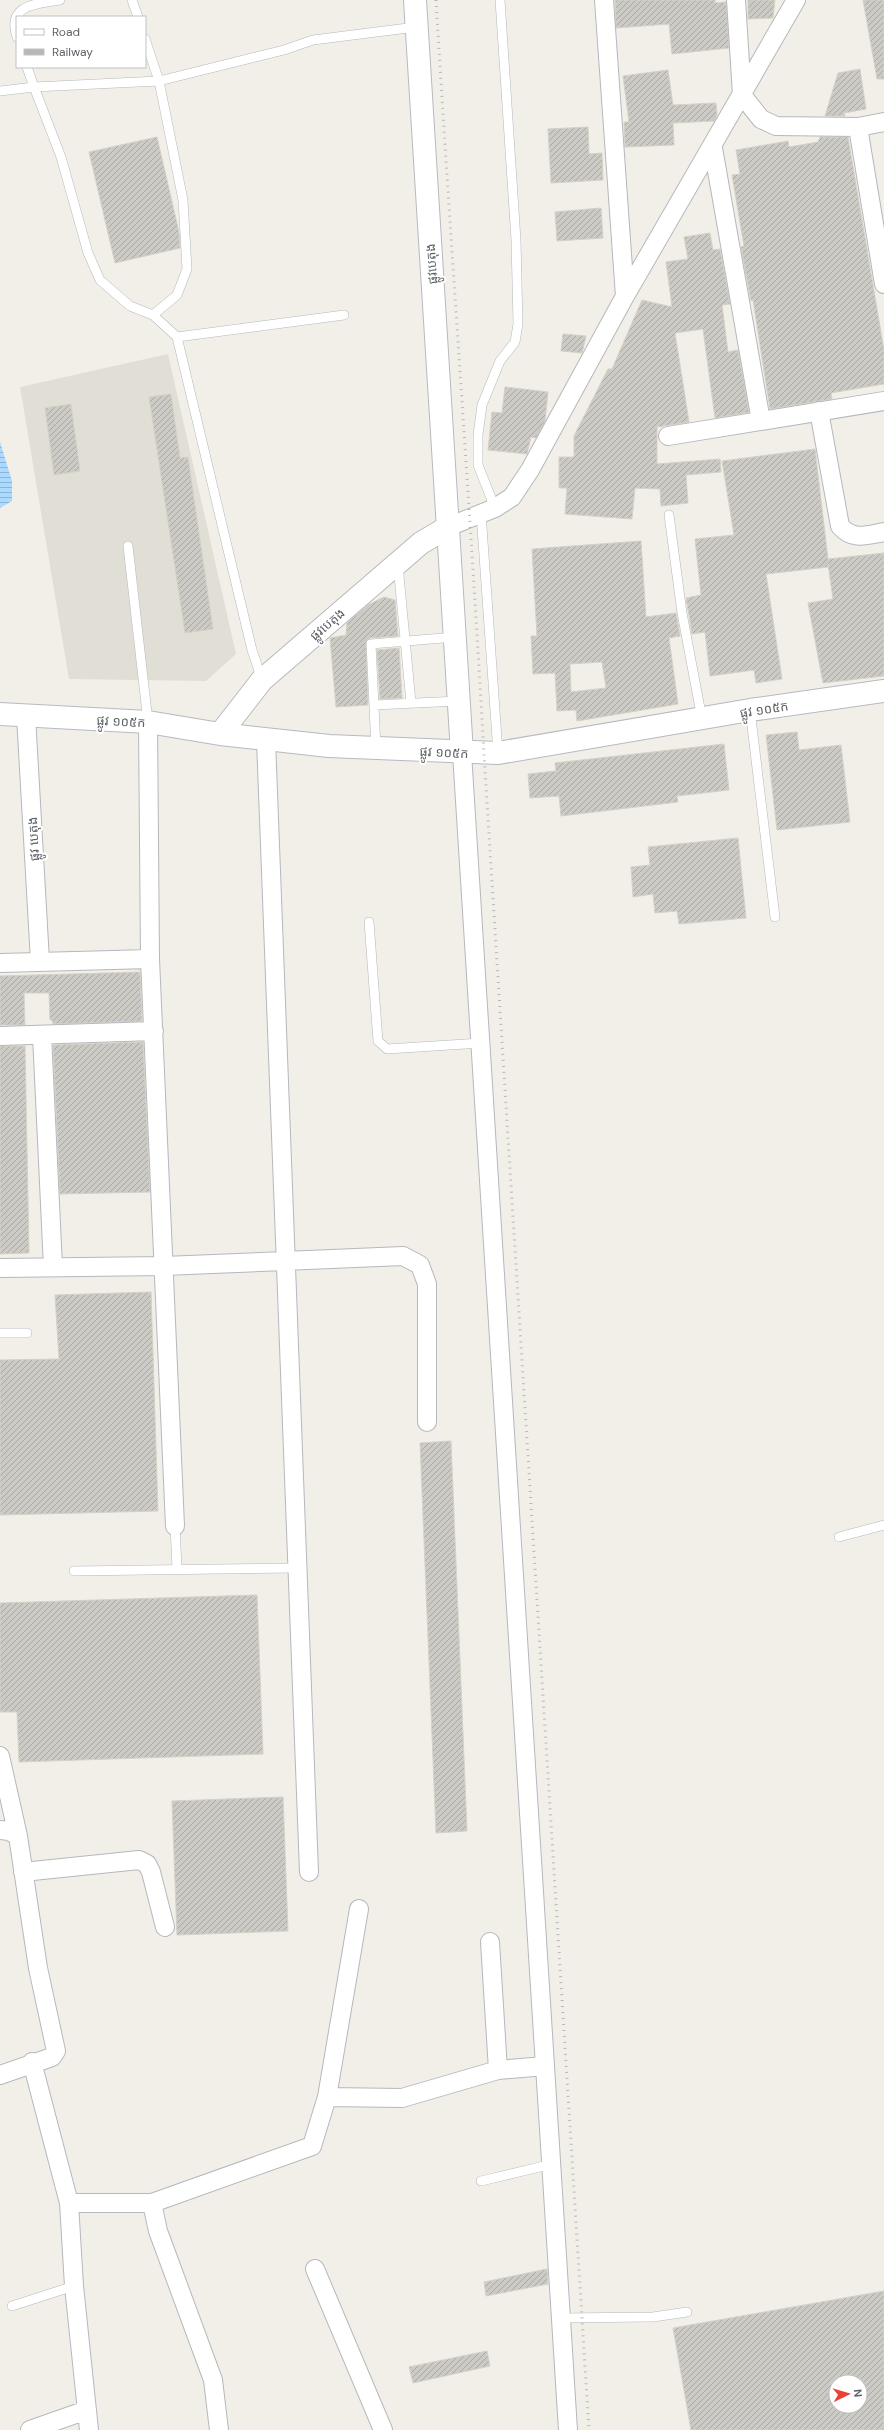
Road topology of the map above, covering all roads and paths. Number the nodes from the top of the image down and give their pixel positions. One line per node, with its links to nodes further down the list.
1 (60, 0): 8 (lane)
2 (132, 0): 9 (lane)
3 (415, 0): 11 (main road, ផ្លូវបេតុង)
4 (500, 0): 31 (lane)
5 (604, 0): 23 (street)
6 (736, 0): 18 (street)
7 (796, 0): 18 (street)
8 (17, 16)
9 (138, 16)
10 (16, 18): 12 (lane)
11 (416, 27): 15 (lane); 33 (main road, ផ្លូវបេតុង)
12 (16, 32)
13 (146, 42): 15 (lane)
14 (27, 68): 16 (lane)
15 (159, 81): 16 (lane); 24 (lane)
16 (34, 87): 17 (lane); 24 (lane)
17 (0, 91)
18 (742, 94): 20 (street); 21 (street)
19 (884, 122): 20 (street)
20 (858, 127): 22 (street)
21 (713, 148): 23 (street); 29 (street)
22 (884, 284)
23 (626, 296): 31 (street)
24 (153, 315): 26 (lane)
25 (344, 315): 26 (lane)
26 (177, 337): 39 (lane)
27 (884, 401): 28 (street)
28 (819, 411): 29 (street); 34 (street)
29 (761, 421): 30 (street)
30 (668, 436)
31 (488, 510): 33 (street); 53 (lane)
32 (669, 515): 47 (lane)
33 (448, 527): 36 (main road, ផ្លូវបេតុង); 37 (main road, ផ្លូវបេតុង)
34 (884, 532)
35 (128, 546): 48 (lane)
36 (398, 563): 38 (lane); 39 (main road, ផ្លូវបេតុង)
37 (455, 637): 38 (lane); 41 (main road, ផ្លូវបេតុង)
38 (405, 641): 42 (lane); 43 (lane)
39 (262, 680): 49 (main road, ផ្លូវបេតុង)
40 (884, 691): 44 (main road, ផ្លូវ ១០៥ក)
41 (459, 700): 42 (lane); 52 (main road, ផ្លូវបេតុង)
42 (411, 703): 43 (lane)
43 (374, 705): 51 (lane)
44 (750, 710): 47 (main road, ផ្លូវ ១០៥ក); 54 (lane)
45 (0, 714): 46 (main road, ផ្លូវ ១០៥ក)
46 (26, 716): 48 (main road, ផ្លូវ ១០៥ក); 57 (street, ផ្លូវ បេតុង)
47 (702, 719): 53 (main road, ផ្លូវ ១០៥ក)
48 (148, 722): 49 (main road, ផ្លូវ ១០៥ក); 56 (street)
49 (220, 734): 50 (main road, ផ្លូវ ១០៥ក)
50 (266, 740): 51 (main road, ផ្លូវ ១០៥ក); 63 (street)
51 (376, 748): 52 (main road, ផ្លូវ ១០៥ក)
52 (462, 753): 53 (main road, ផ្លូវ ១០៥ក); 62 (street)
53 (498, 754)
54 (775, 917)
55 (369, 922): 62 (lane)
56 (150, 959): 57 (street); 59 (street)
57 (40, 961): 58 (street)
58 (0, 963)
59 (154, 1031): 60 (street); 65 (street)
60 (42, 1035): 61 (street); 64 (street)
61 (0, 1036)
62 (481, 1043): 85 (street)
63 (286, 1260): 65 (street); 69 (street); 74 (street)
64 (53, 1266): 65 (street); 66 (street)
65 (164, 1266): 71 (street)
66 (0, 1268)
67 (0, 1333): 68 (lane)
68 (27, 1333)
69 (427, 1422)
70 (884, 1525): 72 (lane)
71 (175, 1526): 73 (lane)
72 (839, 1537)
73 (177, 1568): 74 (lane); 75 (lane)
74 (297, 1568): 80 (street)
75 (74, 1571)
76 (0, 1756): 78 (street)
77 (0, 1830): 78 (street)
78 (18, 1836): 79 (street)
79 (23, 1872): 82 (street); 84 (street)
80 (309, 1872)
81 (359, 1909): 88 (street)
82 (165, 1927)
83 (490, 1942): 86 (street)
84 (32, 2062): 87 (street); 91 (street)
85 (545, 2066): 86 (street); 89 (street)
86 (498, 2070): 88 (street)
87 (0, 2075)
88 (327, 2097): 92 (street)
89 (552, 2164): 90 (lane); 97 (street)
90 (481, 2181)
91 (69, 2203): 92 (street); 94 (street)
92 (152, 2203): 102 (street)
93 (315, 2269): 103 (street)
94 (74, 2286): 95 (lane); 98 (street)
95 (12, 2306)
96 (687, 2312): 97 (lane)
97 (561, 2318): 99 (street)
98 (87, 2410): 100 (street); 101 (street)
99 (566, 2429)
100 (30, 2430)
101 (89, 2430)
102 (219, 2430)
103 (383, 2430)

